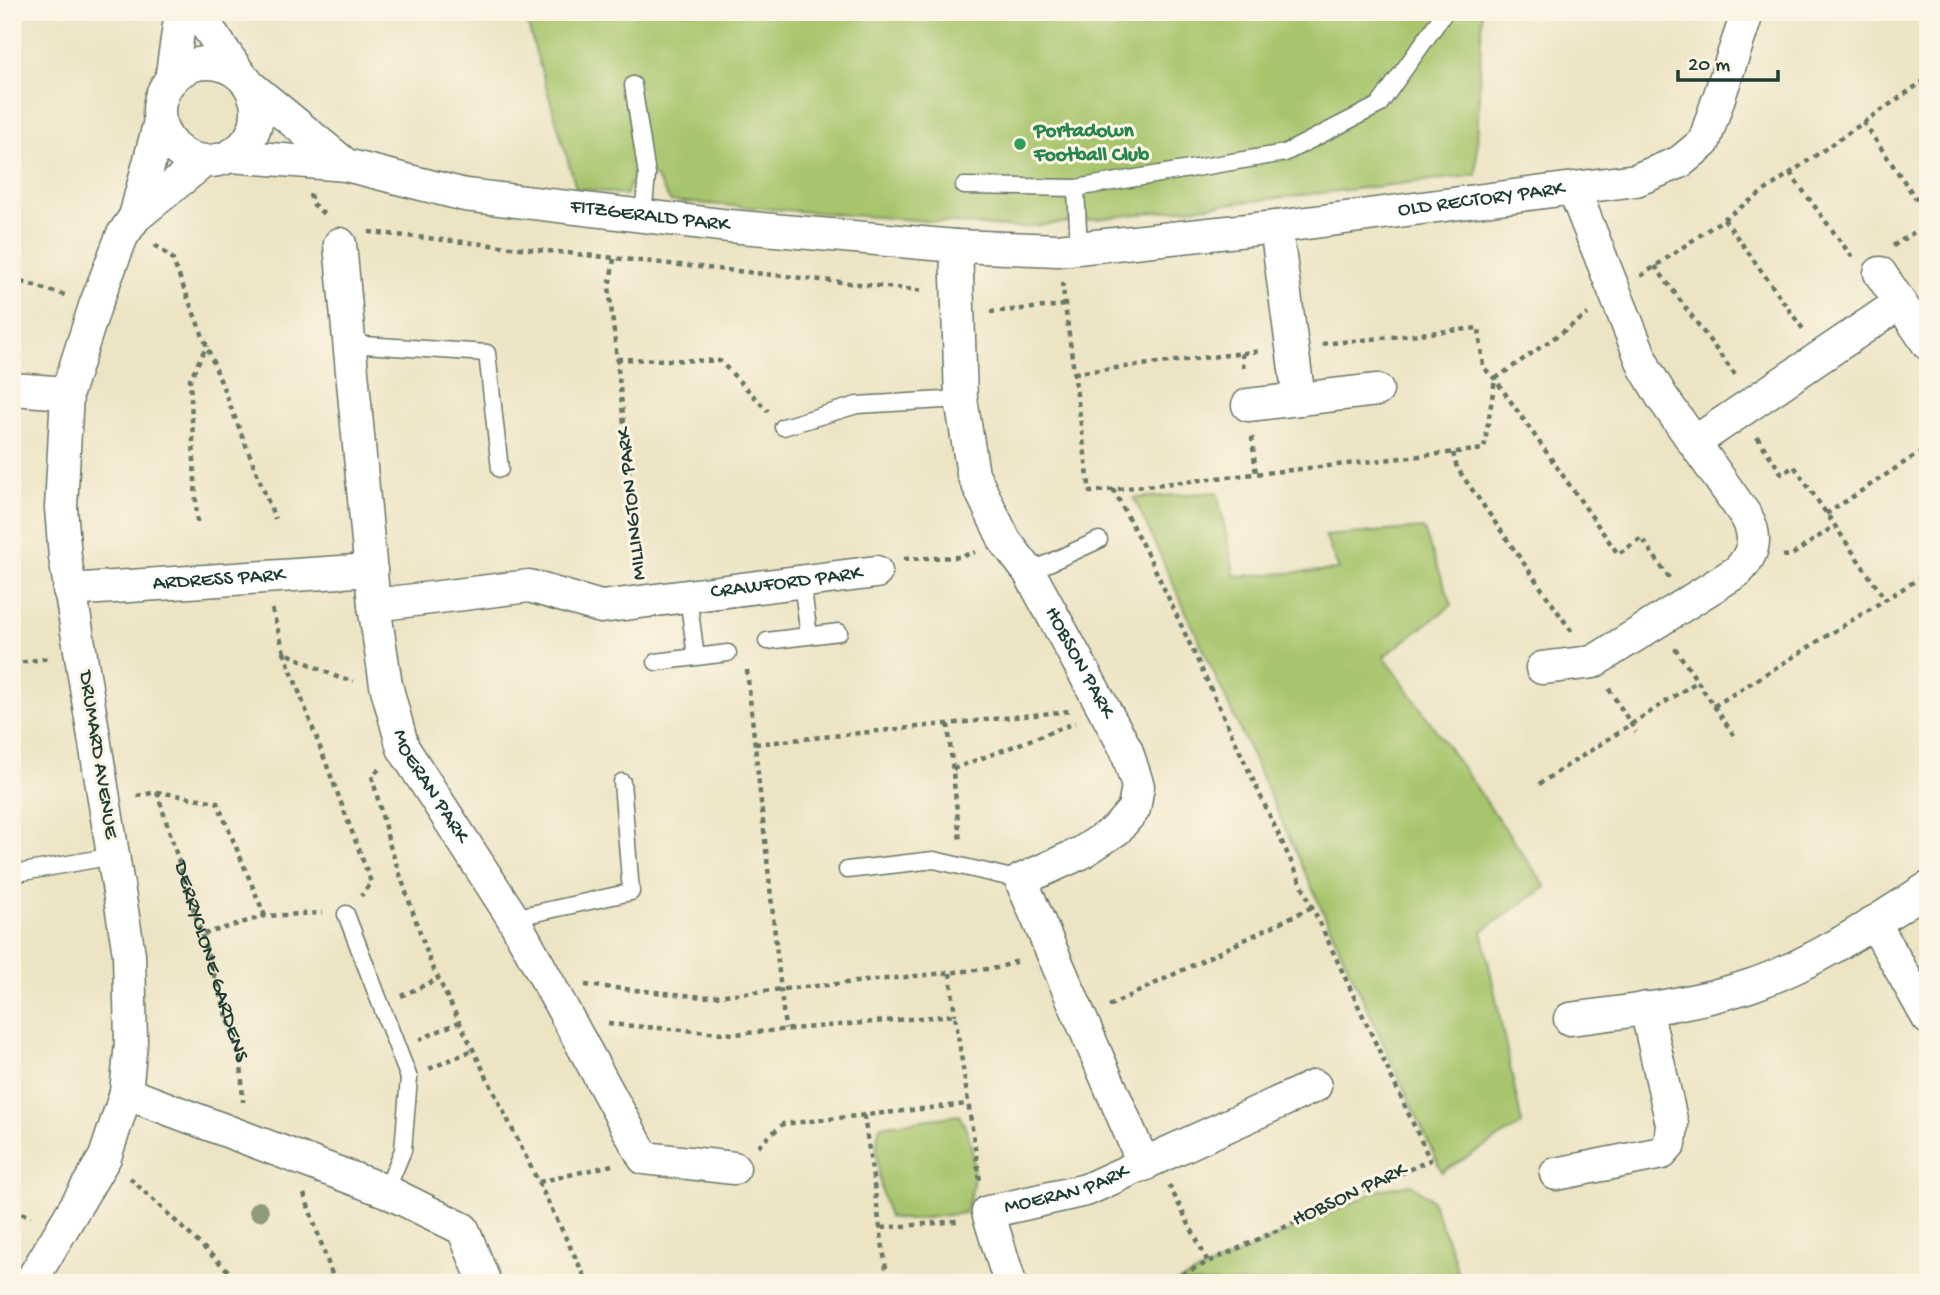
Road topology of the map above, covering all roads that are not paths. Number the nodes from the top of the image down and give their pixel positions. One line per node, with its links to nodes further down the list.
1 (181, 12): 5 (street)
2 (197, 12): 6 (street)
3 (1445, 12): 12 (lane)
4 (1744, 12): 13 (street)
5 (171, 80): 6 (street); 8 (street)
6 (245, 80): 9 (street); 10 (street, FITZGERALD PARK)
7 (633, 85): 14 (lane)
8 (160, 121): 9 (street); 15 (street, DRUMARD AVENUE)
9 (218, 158): 10 (street, FITZGERALD PARK); 15 (street, DRUMARD AVENUE)
10 (346, 165): 14 (street, FITZGERALD PARK)
11 (964, 186): 12 (lane)
12 (1076, 188): 19 (lane)
13 (1574, 190): 16 (street, OLD RECTORY PARK); 31 (street, OLD RECTORY PARK)
14 (643, 216): 18 (street, FITZGERALD PARK)
15 (132, 221): 26 (street, DRUMARD AVENUE)
16 (1276, 227): 19 (street, OLD RECTORY PARK); 28 (street)
17 (345, 232): 22 (street)
18 (956, 246): 19 (street, OLD RECTORY PARK); 27 (street, HOBSON PARK)
19 (1068, 249)
20 (1881, 273): 21 (street)
21 (1900, 303): 23 (street); 31 (street)
22 (349, 344): 32 (lane); 34 (street)
23 (1928, 344)
24 (12, 389): 26 (street)
25 (1377, 390): 28 (street)
26 (67, 393): 38 (street, DRUMARD AVENUE)
27 (961, 399): 30 (lane); 36 (street, HOBSON PARK)
28 (1299, 399): 29 (street)
29 (1248, 405)
30 (783, 427)
31 (1695, 442): 48 (street, OLD RECTORY PARK)
32 (500, 470)
33 (1099, 540): 36 (lane)
34 (371, 570): 38 (street, ARDRESS PARK); 41 (street, MOERAN PARK)
35 (876, 572): 37 (street, CRAWFORD PARK)
36 (1029, 572): 53 (street, HOBSON PARK)
37 (802, 582): 39 (street, CRAWFORD PARK); 43 (lane)
38 (69, 590): 50 (street, DRUMARD AVENUE)
39 (688, 596): 40 (street, CRAWFORD PARK); 46 (lane)
40 (644, 602): 41 (street, MILLINGTON PARK)
41 (374, 605): 56 (street, MOERAN PARK)
42 (839, 632): 43 (lane)
43 (809, 636): 44 (lane)
44 (767, 641)
45 (727, 653): 46 (lane)
46 (696, 657): 47 (lane)
47 (656, 662)
48 (1542, 668)
49 (622, 782): 56 (lane)
50 (113, 856): 52 (lane); 62 (street, DRUMARD AVENUE)
51 (847, 870): 53 (lane)
52 (12, 874)
53 (1021, 880): 63 (street)
54 (1928, 888): 57 (street)
55 (346, 914): 66 (lane)
56 (513, 918): 64 (street, MOERAN PARK)
57 (1874, 922): 58 (street); 59 (street)
58 (1646, 1008): 60 (street); 65 (street)
59 (1928, 1018)
60 (1570, 1019)
61 (1315, 1086): 63 (street)
62 (126, 1093): 66 (street); 67 (street, DRUMARD AVENUE)
63 (1144, 1165): 69 (street, MOERAN PARK)
64 (734, 1168)
65 (1556, 1174)
66 (386, 1191): 68 (street)
67 (30, 1283)
68 (485, 1283)
69 (1010, 1283)

